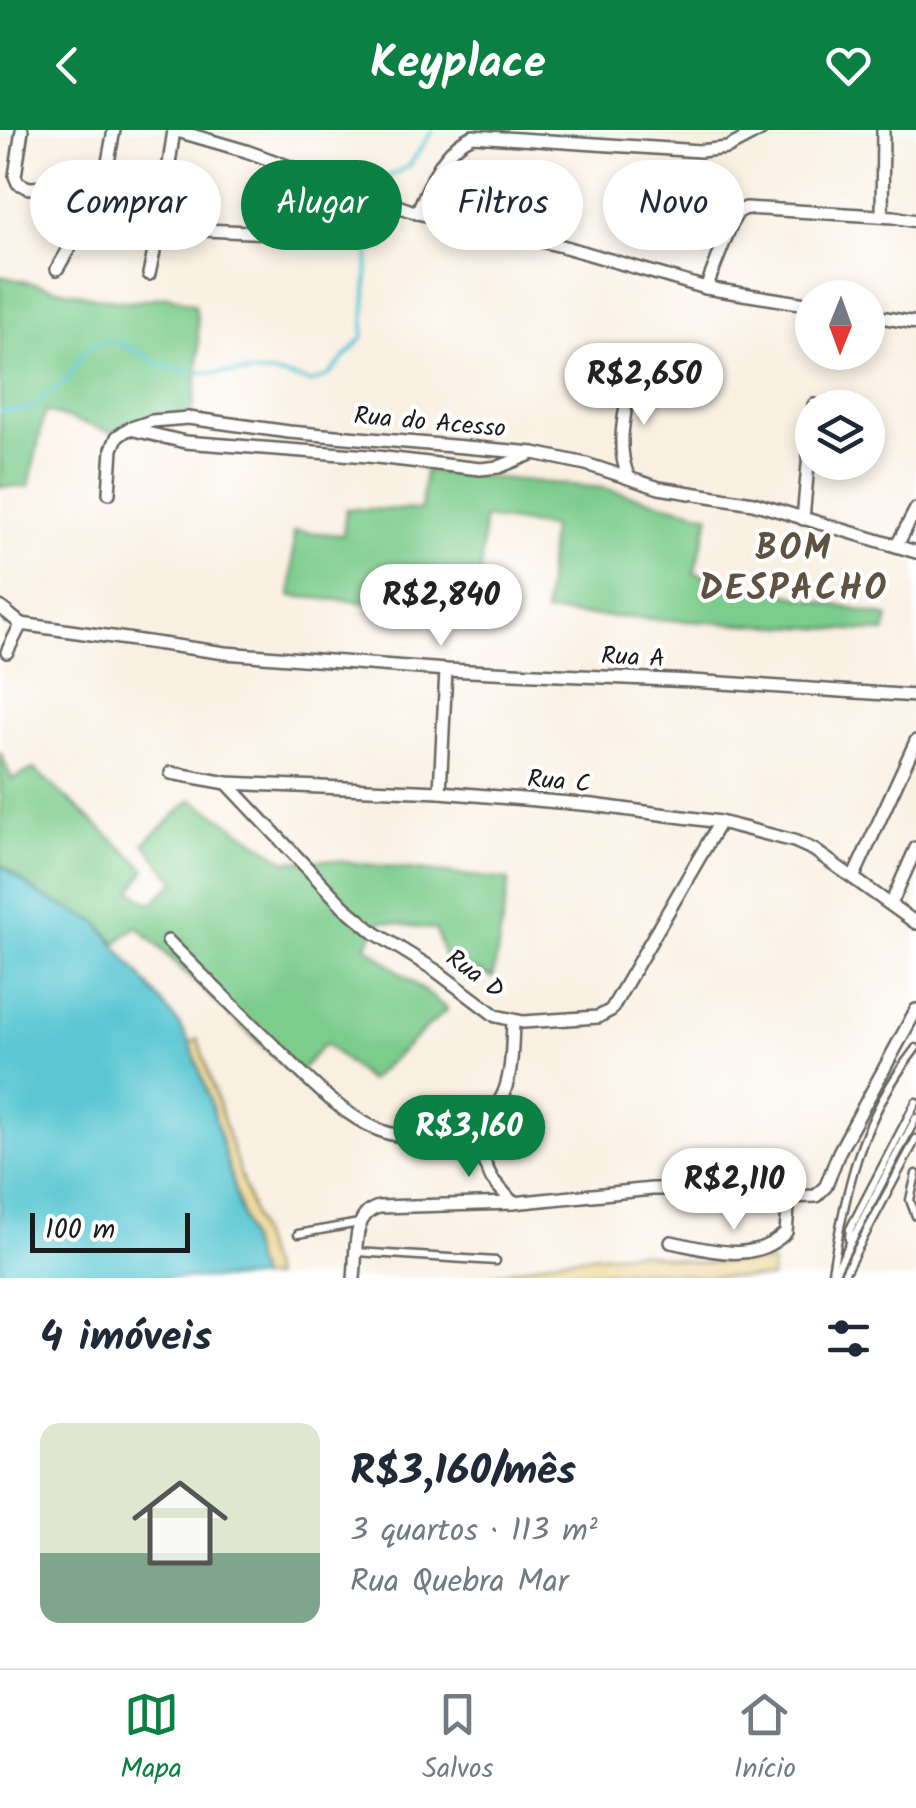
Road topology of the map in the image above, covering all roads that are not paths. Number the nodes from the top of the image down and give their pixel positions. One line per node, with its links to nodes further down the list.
1 (22, 130): 9 (street)
2 (114, 130): 6 (street)
3 (174, 130): 7 (street); 8 (street)
4 (760, 130): 12 (street)
5 (884, 130): 13 (street)
6 (109, 160)
7 (170, 160)
8 (270, 160)
9 (30, 188)
10 (402, 208): 12 (street)
11 (916, 212): 13 (street)
12 (418, 213): 19 (street)
13 (888, 216): 14 (street); 19 (street)
14 (916, 222)
15 (69, 250): 17 (street)
16 (154, 250): 18 (street)
17 (57, 270)
18 (149, 274)
19 (706, 288): 20 (street)
20 (795, 302)
21 (885, 317): 22 (street)
22 (916, 323)
23 (630, 383): 28 (street)
24 (128, 429): 25 (street, Rua do Acesso); 27 (street); 30 (street, Rua do Acesso)
25 (356, 436): 26 (street, Rua do Acesso); 27 (street)
26 (534, 453): 27 (street); 28 (street, Rua do Acesso)
27 (355, 455)
28 (629, 478): 32 (street, Rua do Acesso)
29 (807, 480): 32 (street)
30 (110, 493)
31 (916, 509): 33 (street)
32 (804, 519): 33 (street, Rua do Acesso)
33 (897, 545): 34 (street, Rua do Acesso)
34 (916, 552)
35 (0, 607): 36 (street)
36 (21, 624): 37 (street); 38 (street, Rua A)
37 (6, 652)
38 (446, 670): 39 (street, Rua A); 43 (street)
39 (916, 696)
40 (916, 741): 46 (street)
41 (171, 773): 42 (street, Rua C)
42 (227, 783): 43 (street, Rua C); 51 (street, Rua D)
43 (440, 792): 44 (street, Rua C)
44 (720, 822): 46 (street, Rua C); 51 (street, Rua D)
45 (916, 848): 47 (street)
46 (854, 876): 47 (street, Rua C)
47 (891, 904): 48 (street, Rua C)
48 (916, 923)
49 (168, 941): 55 (street)
50 (916, 1010): 58 (street)
51 (513, 1022): 55 (street)
52 (916, 1048): 68 (lane)
53 (916, 1102): 64 (lane)
54 (916, 1118): 64 (lane)
55 (468, 1128): 59 (street)
56 (916, 1139): 69 (lane)
57 (916, 1174): 60 (lane)
58 (789, 1198): 59 (street); 63 (street)
59 (512, 1203): 61 (street)
60 (916, 1216)
61 (360, 1223): 62 (lane); 65 (street)
62 (298, 1234)
63 (671, 1242)
64 (848, 1247): 68 (lane)
65 (357, 1252): 66 (lane); 67 (street)
66 (496, 1260)
67 (354, 1278)
68 (832, 1278)
69 (842, 1278)

